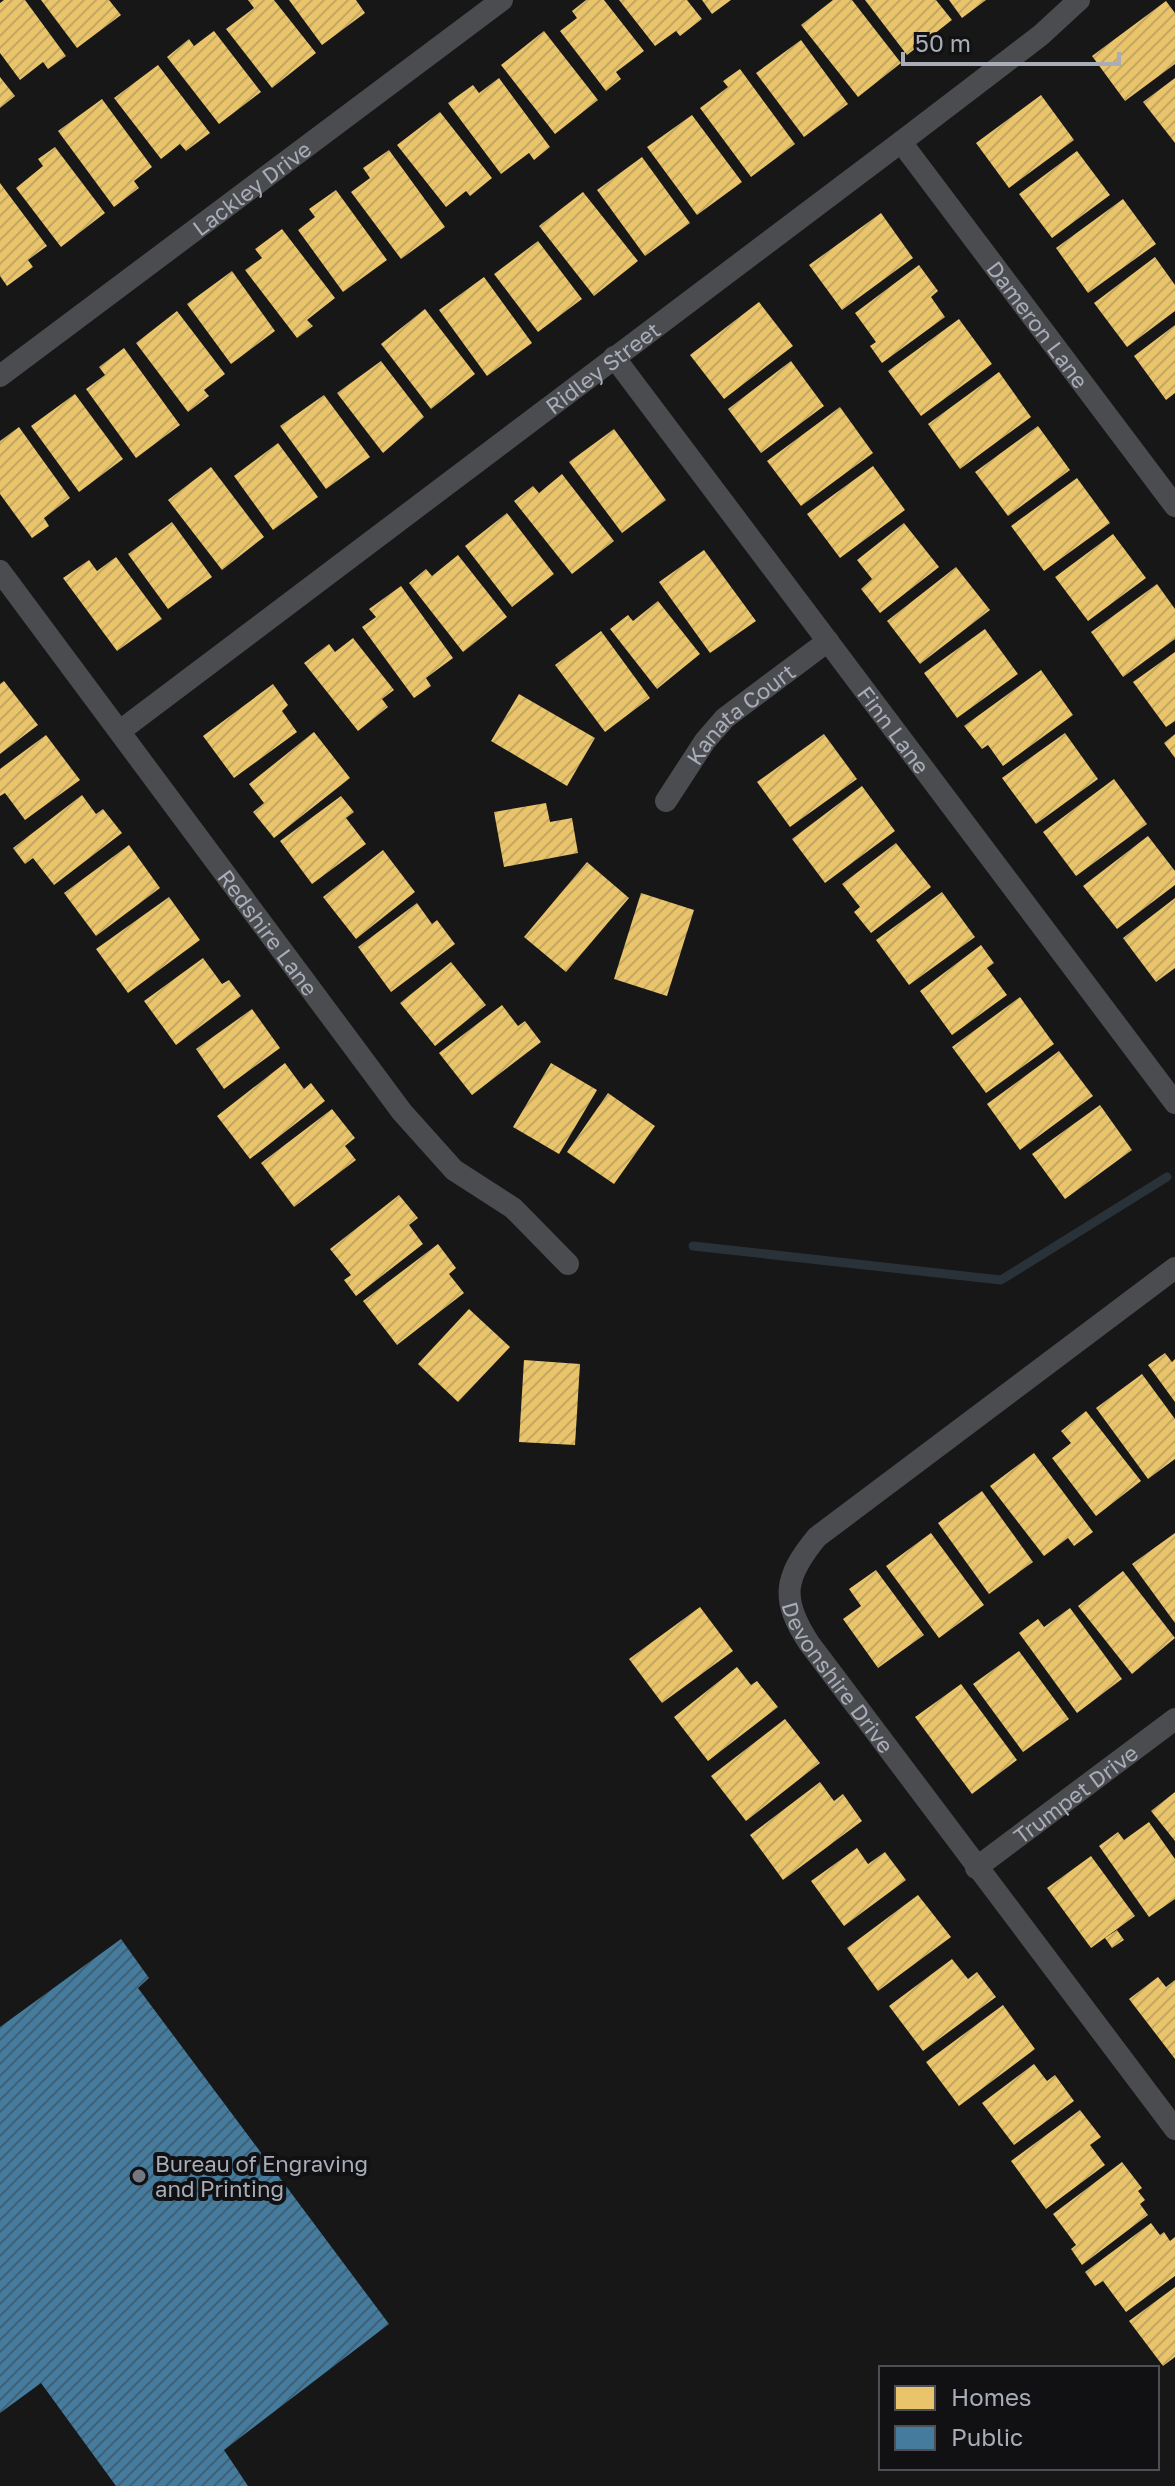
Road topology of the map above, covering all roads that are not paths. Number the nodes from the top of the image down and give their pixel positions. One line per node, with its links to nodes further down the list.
1 (501, 0): 5 (street, Lackley Drive)
2 (1079, 0): 3 (street, Ridley Street)
3 (901, 142): 4 (street, Ridley Street); 6 (street, Dameron Lane)
4 (614, 357): 8 (street, Finn Lane); 9 (street, Ridley Street)
5 (0, 376)
6 (1175, 506)
7 (0, 571): 9 (street, Redshire Lane)
8 (828, 641): 10 (street, Kanata Court); 11 (street, Finn Lane)
9 (120, 731): 12 (street, Redshire Lane)
10 (666, 801)
11 (1175, 1103)
12 (568, 1264)
13 (1175, 1268): 15 (street, Devonshire Drive)
14 (1175, 1719): 15 (street, Trumpet Drive)
15 (976, 1868): 16 (street, Devonshire Drive)
16 (1175, 2129)

